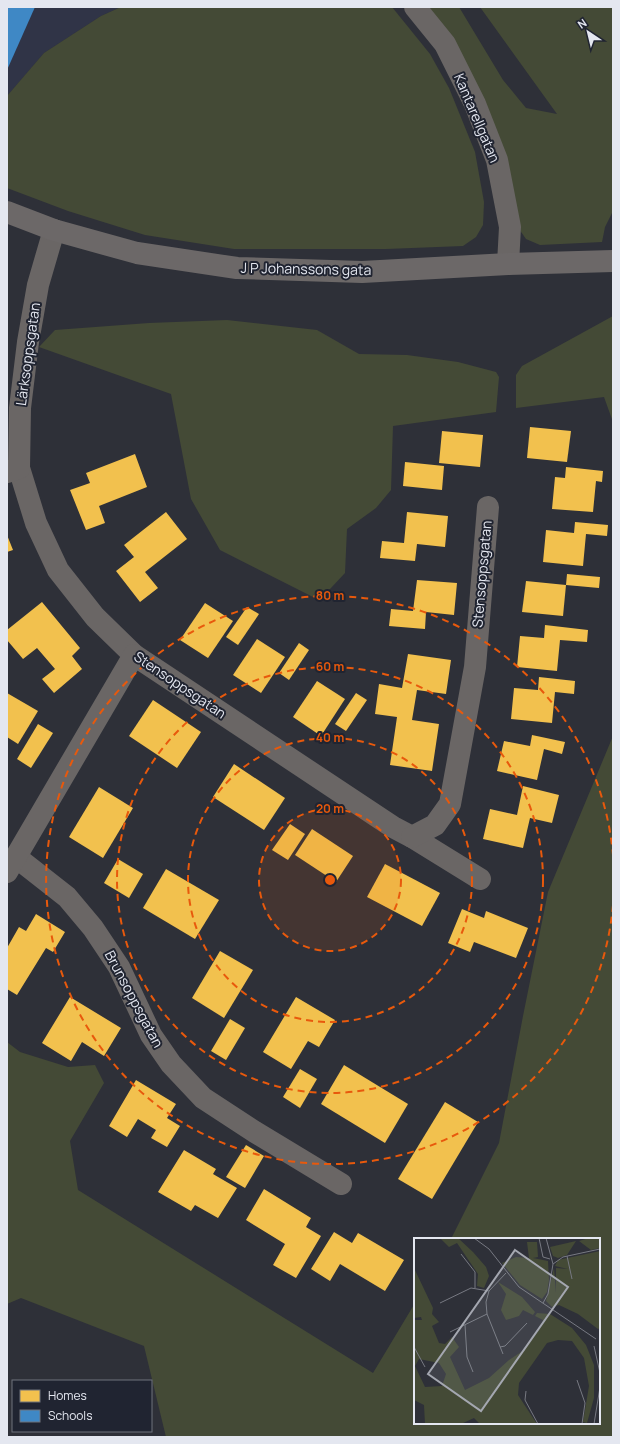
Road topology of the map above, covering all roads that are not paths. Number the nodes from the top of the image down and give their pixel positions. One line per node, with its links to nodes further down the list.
1 (415, 7): 5 (street, Kantarellgatan)
2 (7, 212): 3 (street, J P Johanssons gata)
3 (54, 230): 5 (street, J P Johanssons gata); 6 (street, Lärksoppsgatan)
4 (613, 261): 5 (street, J P Johanssons gata)
5 (508, 264)
6 (13, 470): 8 (street, Stensoppsgatan)
7 (488, 506): 9 (street, Stensoppsgatan)
8 (134, 655): 9 (street, Stensoppsgatan); 10 (street, Brunsoppsgatan)
9 (412, 837): 11 (street, Stensoppsgatan)
10 (12, 864): 12 (street, Brunsoppsgatan)
11 (480, 879)
12 (341, 1184)

